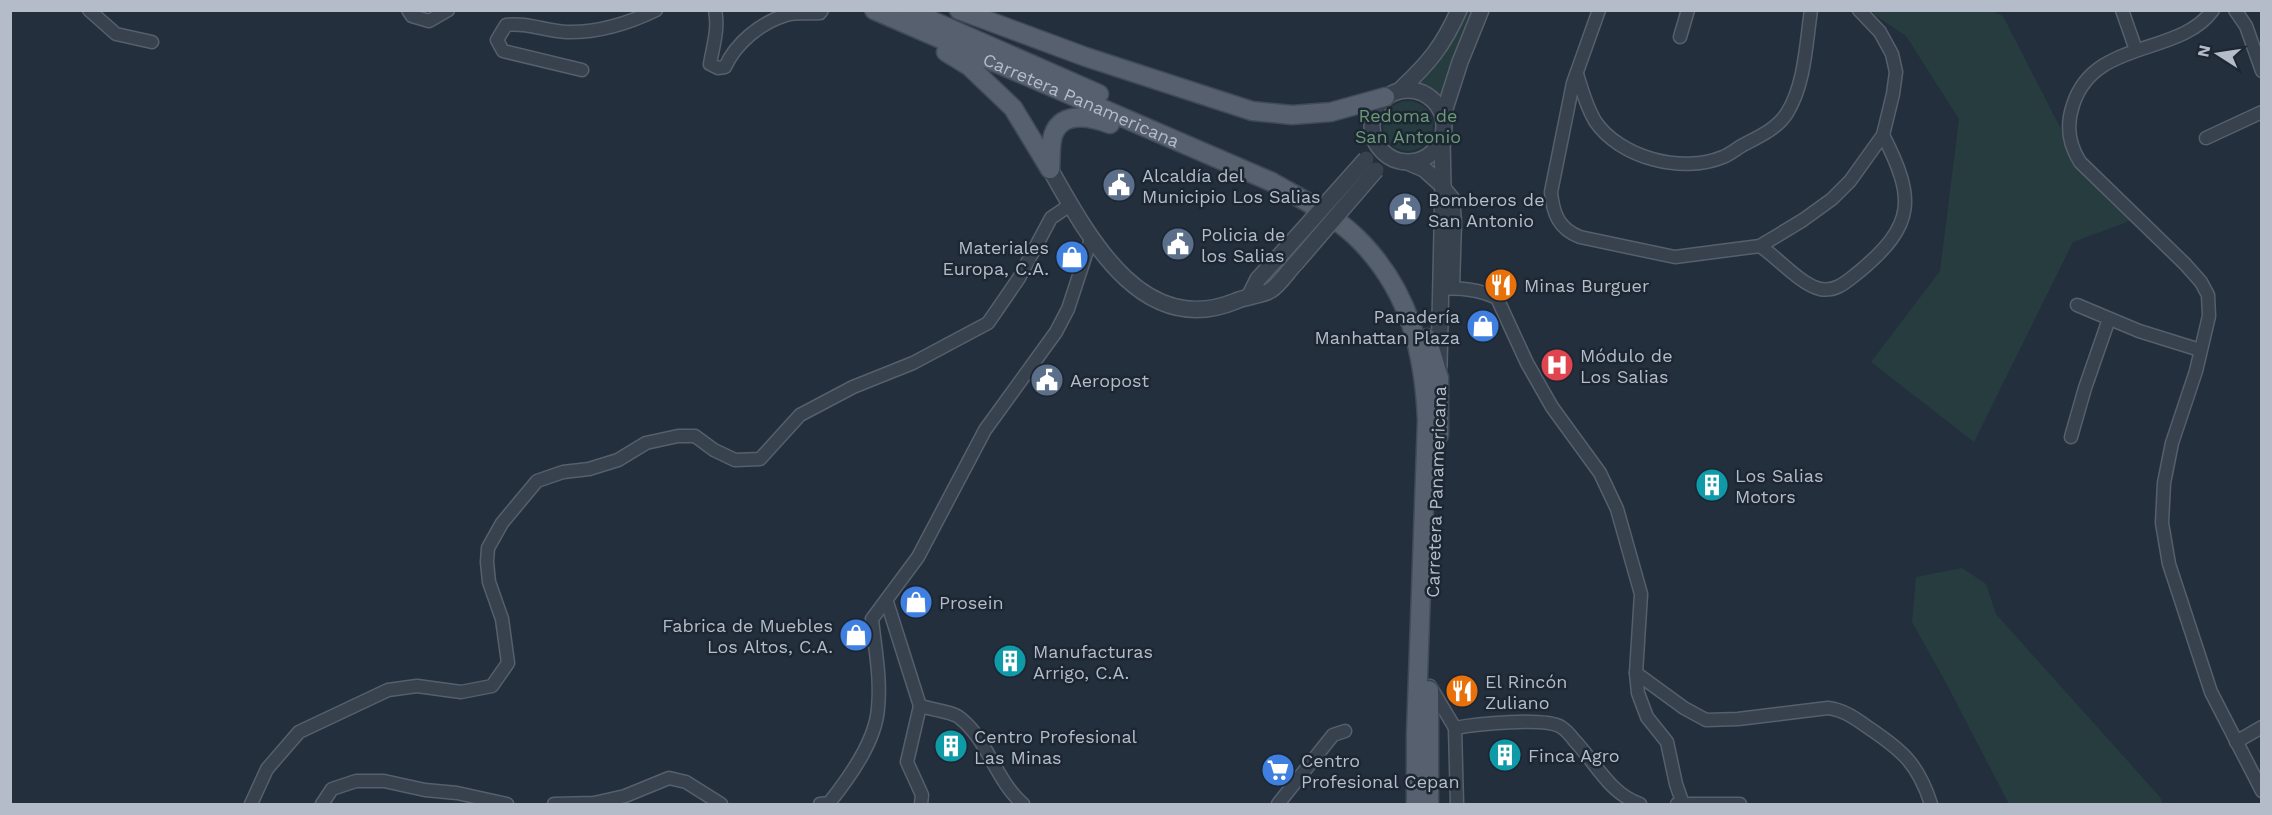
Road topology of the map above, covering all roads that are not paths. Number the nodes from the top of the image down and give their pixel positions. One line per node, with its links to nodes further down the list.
1 (89, 10): 20 (street)
2 (408, 10): 3 (street)
3 (448, 10)
4 (656, 10): 22 (street)
5 (715, 10): 6 (street)
6 (822, 10)
7 (908, 10): 46 (main road, Carretera Panamericana)
8 (959, 10): 25 (main road)
9 (1459, 10): 25 (street)
10 (1481, 10): 27 (street)
11 (1599, 10): 24 (street)
12 (1688, 10): 19 (street)
13 (1811, 10): 24 (street)
14 (1858, 10): 29 (street)
15 (2122, 10): 21 (street)
16 (2213, 10): 21 (street)
17 (2235, 10): 23 (street)
18 (880, 13): 28 (main road, Carretera Panamericana); 36 (main road)
19 (1680, 37)
20 (152, 42)
21 (2136, 50): 45 (street)
22 (582, 70)
23 (2262, 71)
24 (1577, 74): 40 (street)
25 (1393, 94): 27 (street); 30 (street)
26 (2262, 112): 31 (street)
27 (1443, 115): 32 (street)
28 (1161, 135): 36 (main road); 66 (main road, Carretera Panamericana)
29 (1883, 135): 40 (street); 40 (street)
30 (1373, 137): 33 (street); 35 (street)
31 (2206, 138)
32 (1442, 140): 34 (street); 37 (street)
33 (1391, 159): 34 (street); 35 (street)
34 (1410, 163): 37 (street)
35 (1371, 164): 42 (street, bridge); 42 (street, bridge)
36 (1050, 169): 38 (street)
37 (1443, 186): 41 (street)
38 (1070, 205): 39 (street); 57 (street)
39 (1091, 239): 42 (street); 48 (street)
40 (1760, 246)
41 (1447, 289): 46 (street); 49 (street)
42 (1250, 295)
43 (2077, 305): 44 (street)
44 (2109, 319): 45 (street); 47 (street)
45 (2200, 350): 55 (street)
46 (1439, 378): 50 (main road, Carretera Panamericana)
47 (2071, 437)
48 (886, 602): 51 (street); 62 (street)
49 (1636, 673): 71 (street); 73 (street)
50 (1429, 684): 53 (street); 67 (main road, Carretera Panamericana)
51 (920, 706): 63 (street); 64 (street)
52 (2262, 727): 55 (street)
53 (1455, 728): 68 (street); 69 (street)
54 (1345, 731): 65 (street)
55 (2236, 742): 56 (street)
56 (2262, 790)
57 (251, 804)
58 (322, 804): 59 (street)
59 (507, 804)
60 (554, 804): 61 (street)
61 (720, 804)
62 (819, 804)
63 (921, 804)
64 (1023, 804)
65 (1278, 804)
66 (1416, 804)
67 (1429, 804)
68 (1457, 804)
69 (1640, 804)
70 (1677, 804): 71 (street)
71 (1683, 804): 72 (street)
72 (1740, 804)
73 (1932, 804)

